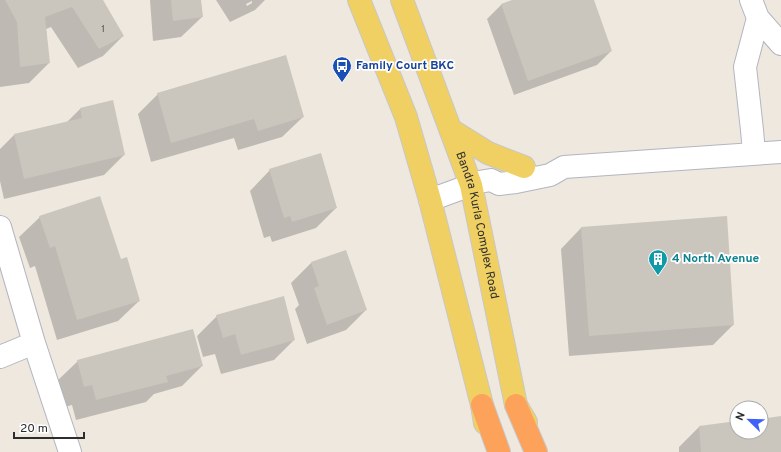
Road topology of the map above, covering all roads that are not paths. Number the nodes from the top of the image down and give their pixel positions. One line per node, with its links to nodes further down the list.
1 (358, 0): 11 (main road)
2 (402, 0): 5 (main road, Bandra Kurla Complex Road)
3 (754, 9): 4 (street); 7 (street)
4 (781, 44)
5 (451, 130): 8 (main road); 10 (main road, Bandra Kurla Complex Road)
6 (781, 152): 7 (street)
7 (754, 153): 9 (street)
8 (524, 167): 9 (street); 10 (street)
9 (564, 167): 10 (street)
10 (481, 182): 11 (street); 16 (main road, Bandra Kurla Complex Road)
11 (430, 200): 15 (main road)
12 (0, 227): 13 (street)
13 (34, 343): 14 (street); 17 (street)
14 (0, 356)
15 (482, 404): 18 (main road); 19 (highway)
16 (516, 405): 20 (highway); 21 (main road, Bandra Kurla Complex Road)
17 (70, 452)
18 (491, 452)
19 (499, 452)
20 (536, 452)
21 (545, 452)

